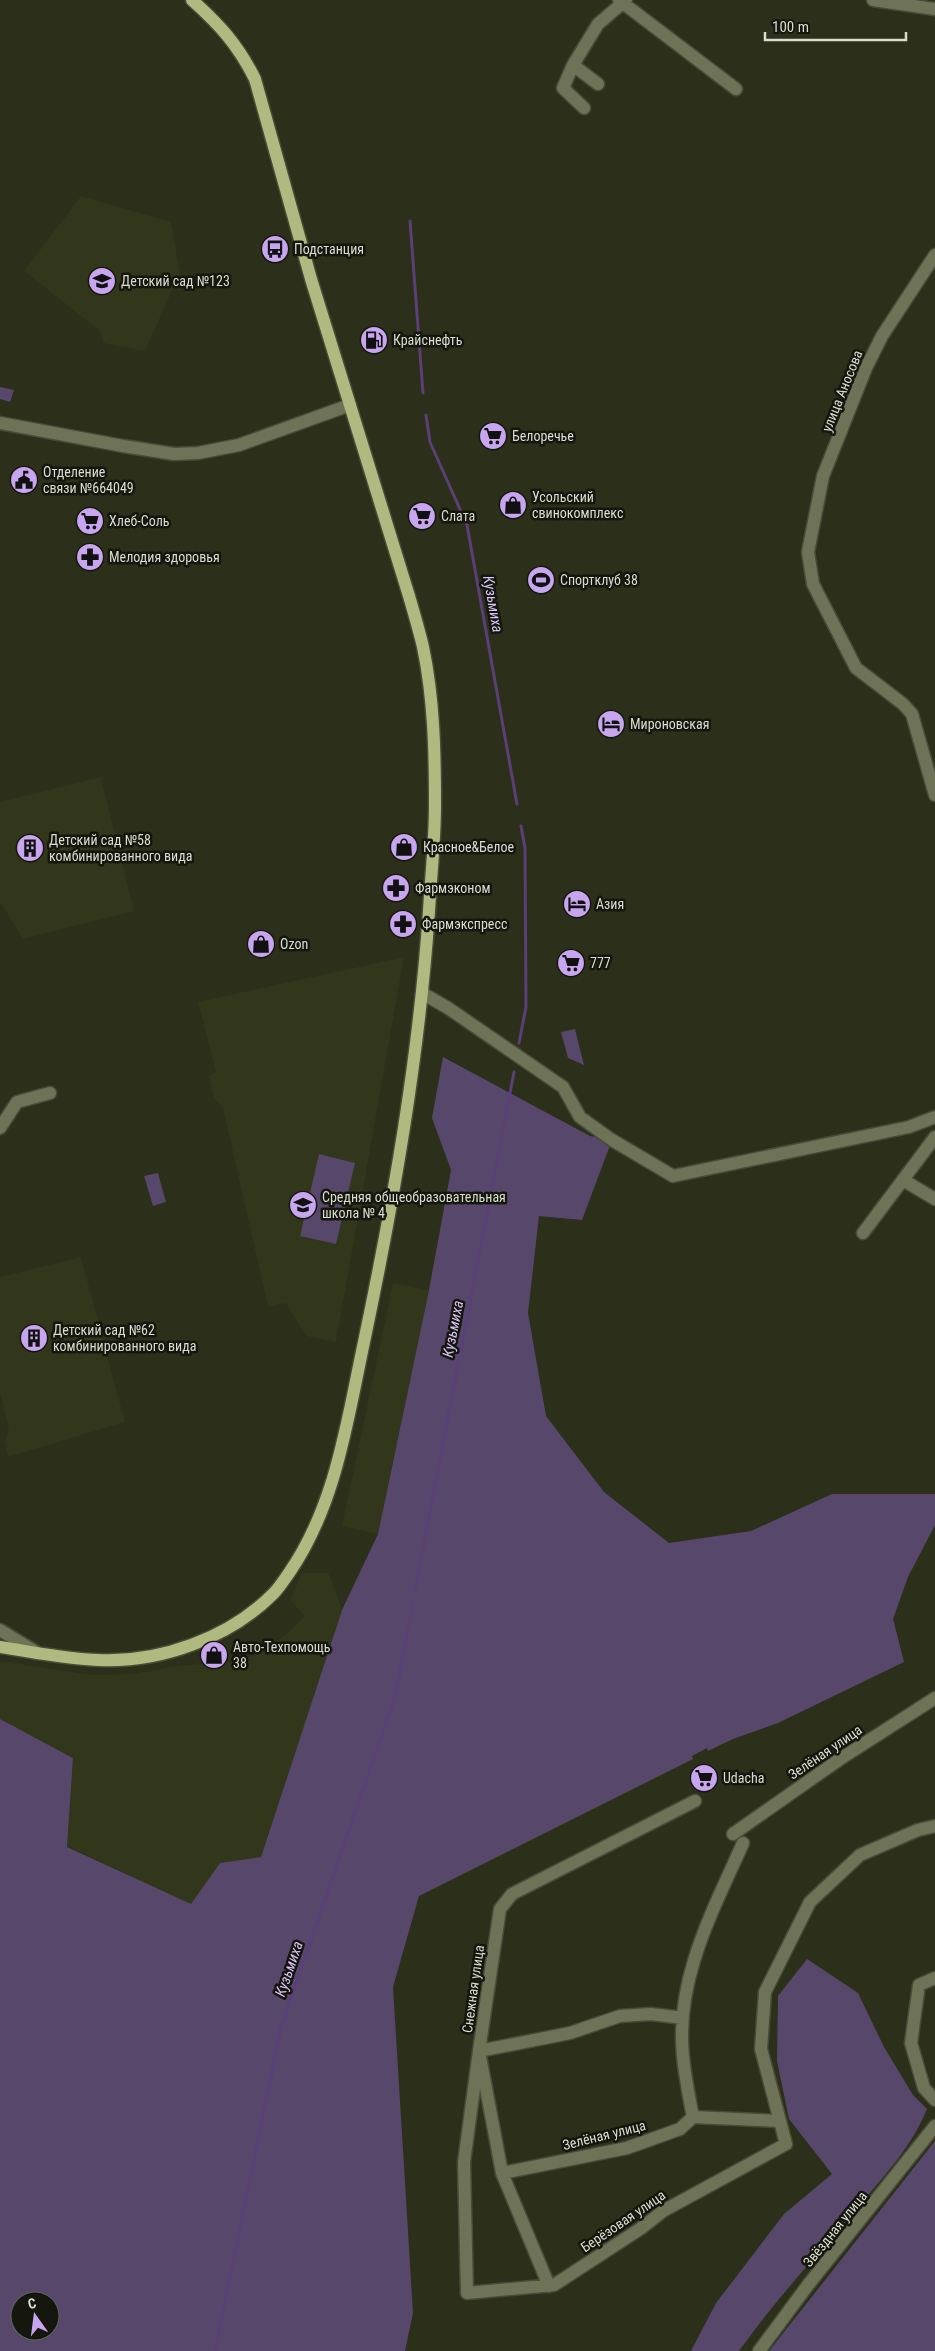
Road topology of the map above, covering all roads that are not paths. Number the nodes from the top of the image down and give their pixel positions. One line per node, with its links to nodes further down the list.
1 (192, 0): 6 (main road)
2 (201, 0): 6 (main road)
3 (873, 0): 5 (street)
4 (623, 1): 7 (street); 9 (street)
5 (935, 9)
6 (213, 18): 12 (main road)
7 (573, 65): 8 (street); 10 (street)
8 (598, 84)
9 (736, 89)
10 (584, 108)
11 (935, 255): 14 (street, улица Аносова)
12 (350, 406): 13 (street); 15 (main road)
13 (1, 423)
14 (935, 795)
15 (422, 993): 17 (street); 25 (main road)
16 (50, 1093): 18 (street)
17 (935, 1117)
18 (0, 1128)
19 (935, 1138): 20 (street)
20 (903, 1180): 21 (street); 22 (street)
21 (935, 1199)
22 (863, 1233)
23 (0, 1630): 25 (street)
24 (0, 1647): 25 (main road)
25 (38, 1654)
26 (935, 1698): 29 (street, Зелёная улица)
27 (695, 1801): 33 (street, Снежная улица)
28 (935, 1826): 36 (street)
29 (733, 1834)
30 (744, 1843): 32 (street)
31 (935, 1978): 34 (street)
32 (683, 2018): 33 (street); 35 (street)
33 (479, 2051): 38 (street, Снежная улица); 39 (street, Берёзовая улица)
34 (935, 2100)
35 (693, 2117): 36 (street); 38 (street, Зелёная улица)
36 (780, 2121): 39 (street, Берёзовая улица)
37 (935, 2126): 40 (street, Звёздная улица)
38 (502, 2173): 39 (street, Снежная улица)
39 (548, 2286)
40 (759, 2351)

